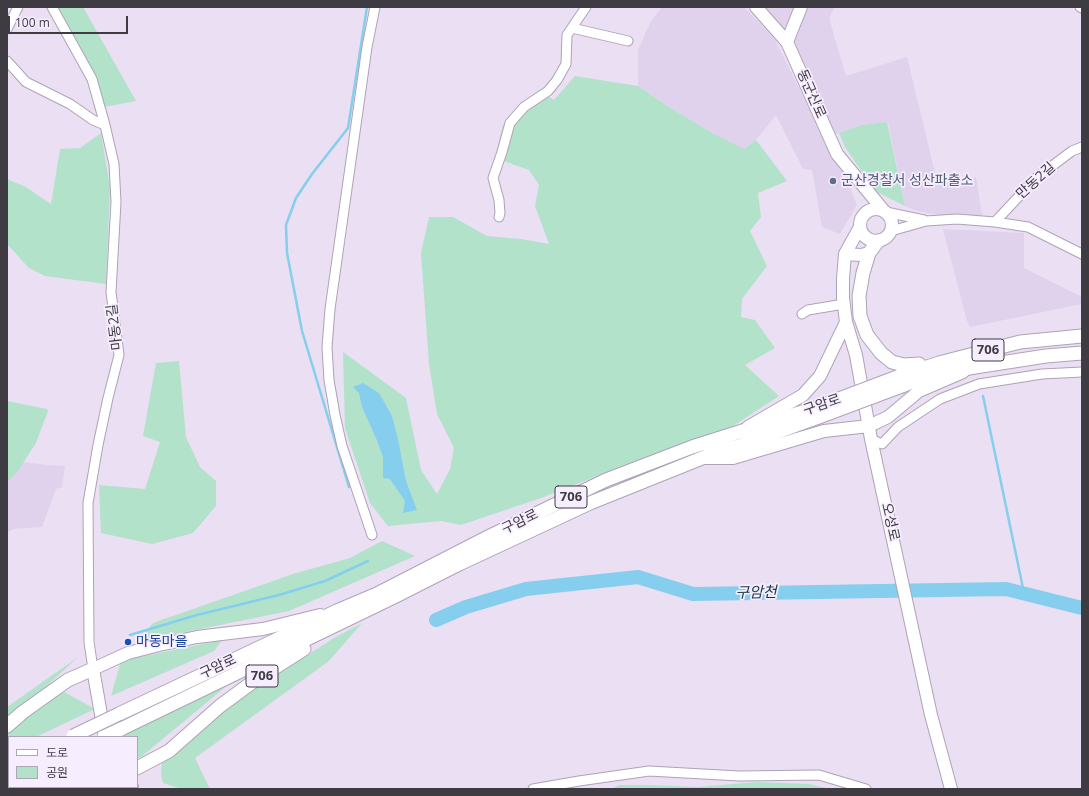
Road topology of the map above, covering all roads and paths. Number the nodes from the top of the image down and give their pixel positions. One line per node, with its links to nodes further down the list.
1 (18, 7): 8 (street)
2 (52, 7): 12 (street, 마동2길)
3 (375, 7): 42 (street)
4 (586, 7): 7 (street)
5 (756, 7): 10 (main road, 동군산로)
6 (801, 7): 10 (main road)
7 (572, 28): 9 (street); 17 (street)
8 (7, 29)
9 (628, 41)
10 (787, 42): 14 (main road, 동군산로)
11 (7, 61): 12 (street)
12 (104, 125): 45 (street, 마동2길)
13 (1082, 148): 19 (street, 만동2길)
14 (862, 185): 15 (main road, 동군산로); 16 (main road)
15 (885, 212): 16 (main road); 18 (street); 21 (main road)
16 (865, 214): 20 (main road)
17 (499, 216)
18 (926, 221): 19 (street); 21 (street)
19 (995, 222): 25 (street)
20 (860, 227): 22 (main road); 23 (main road)
21 (891, 231): 22 (main road)
22 (878, 241): 24 (main road)
23 (845, 254): 24 (main road); 27 (main road, 오성로)
24 (869, 254): 26 (main road)
25 (1082, 254)
26 (863, 273): 32 (main road); 33 (main road)
27 (844, 304): 28 (street); 29 (main road, 오성로)
28 (802, 314)
29 (846, 322): 32 (main road, 오성로); 39 (main road)
30 (1082, 336): 33 (main road, 구암로 / 706)
31 (1082, 353): 34 (main road, 구암로 / 706)
32 (856, 355): 38 (main road, 오성로)
33 (939, 363): 36 (main road, 구암로 / 706)
34 (975, 367): 36 (main road, 구암로 / 706); 38 (main road)
35 (1082, 372): 40 (street)
36 (899, 381): 37 (main road, 구암로 / 706, bridge)
37 (817, 413): 39 (main road, 구암로 / 706); 41 (main road, 구암로 / 706)
38 (869, 426): 40 (main road, 오성로); 41 (main road)
39 (742, 430): 44 (main road, 구암로 / 706)
40 (871, 439): 53 (main road, 오성로)
41 (704, 458): 43 (main road, 구암로 / 706)
42 (372, 535)
43 (396, 596): 49 (main road, 구암로, bridge); 50 (main road, 706)
44 (337, 611): 45 (main road, 706); 47 (main road, 구암로, bridge)
45 (93, 669): 46 (main road); 48 (main road)
46 (7, 726)
47 (72, 736)
48 (104, 736)
49 (106, 736)
50 (138, 767)
51 (533, 789): 52 (street)
52 (866, 789)
53 (951, 789)

